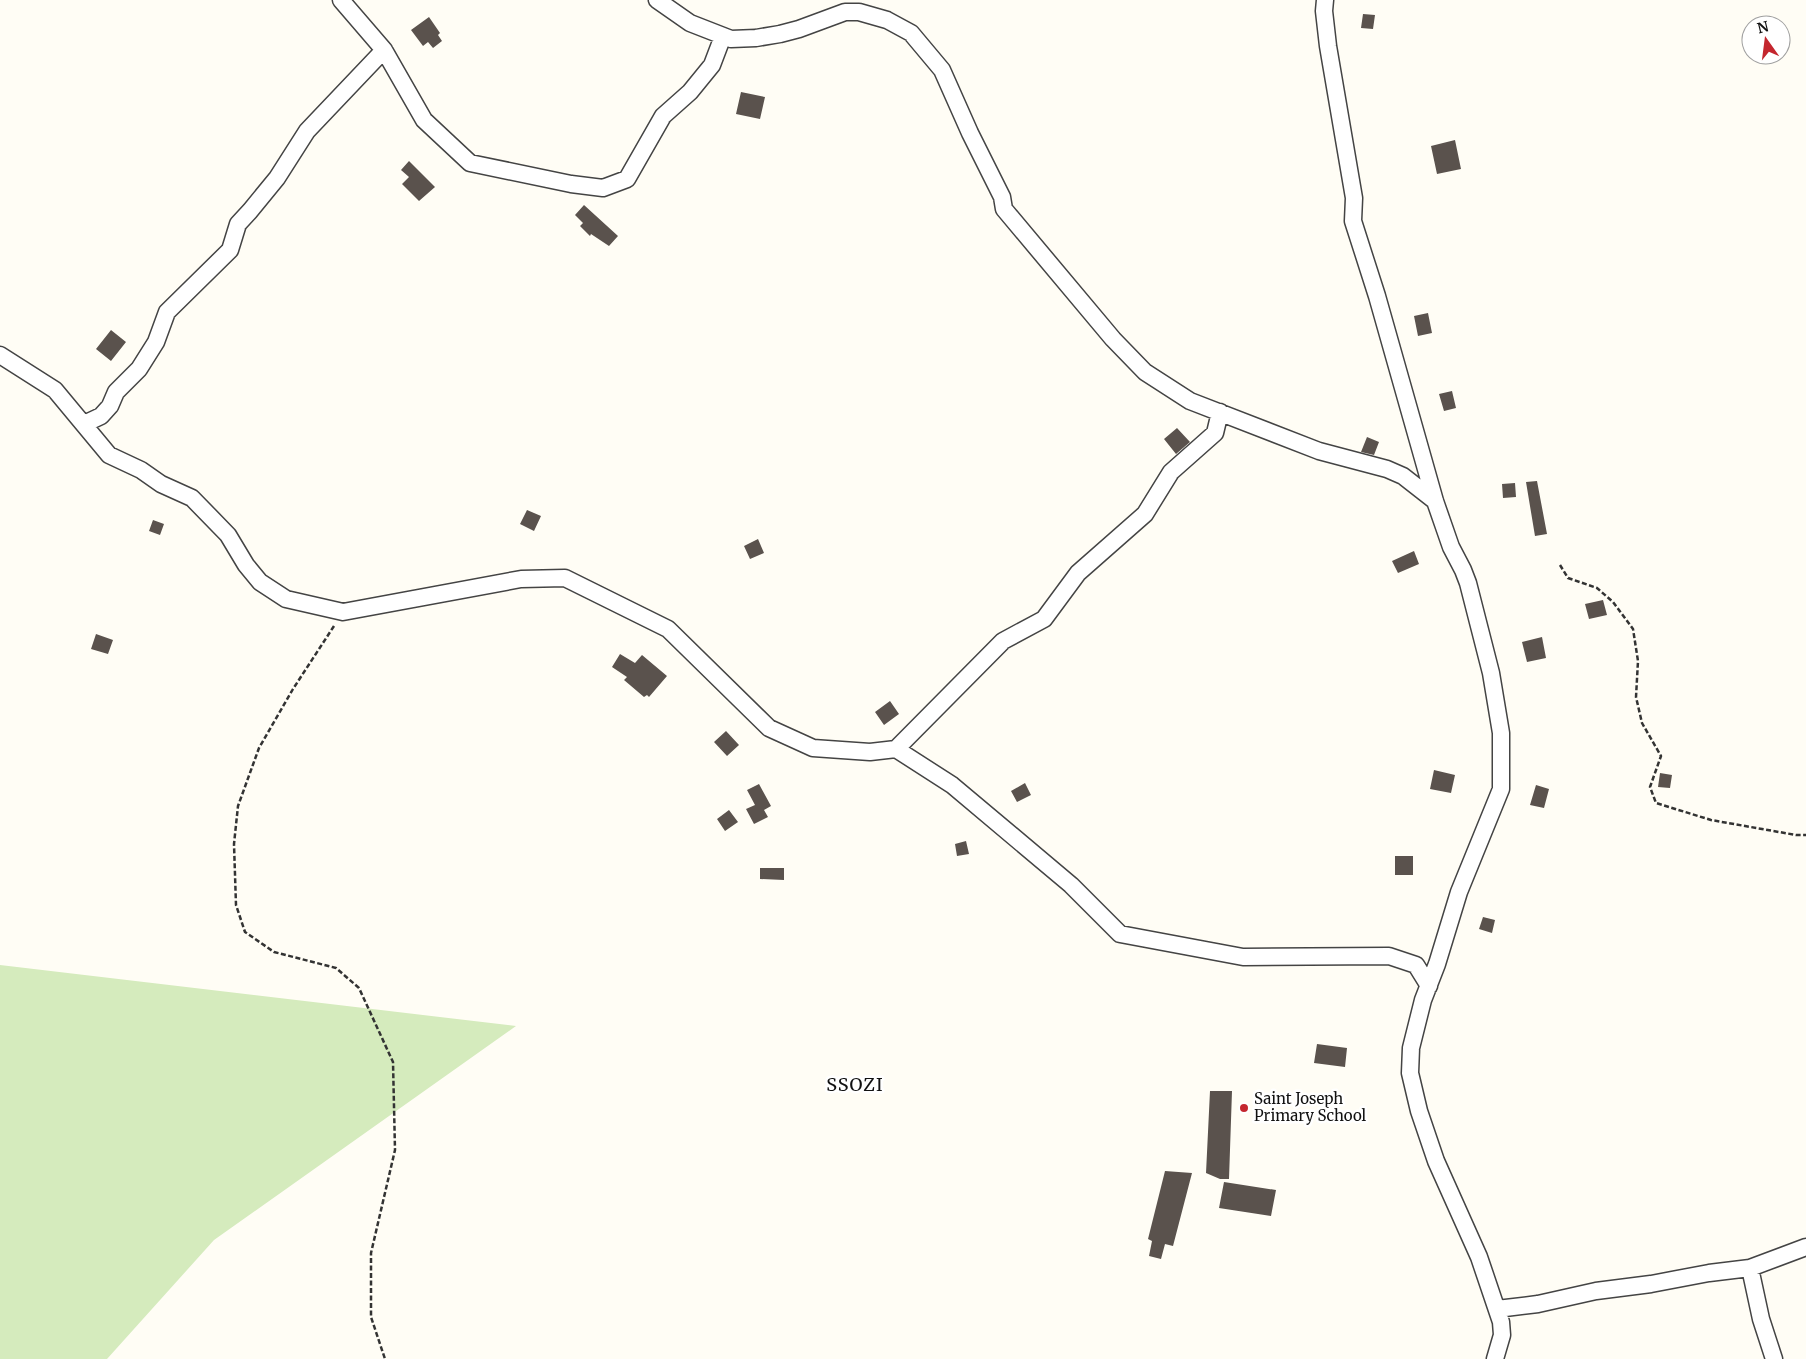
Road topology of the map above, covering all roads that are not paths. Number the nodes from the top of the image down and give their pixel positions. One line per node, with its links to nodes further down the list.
1 (341, 0): 5 (street)
2 (657, 0): 4 (street)
3 (1325, 0): 9 (street)
4 (723, 36): 5 (street); 7 (street)
5 (384, 50): 8 (street)
6 (0, 355): 8 (street)
7 (1220, 412): 9 (street); 10 (street)
8 (84, 424): 10 (street)
9 (1434, 501): 11 (street)
10 (896, 749): 11 (street)
11 (1429, 986): 14 (street)
12 (1806, 1246): 13 (street)
13 (1750, 1268): 14 (street); 16 (street)
14 (1497, 1309): 15 (street)
15 (1495, 1359)
16 (1774, 1359)

